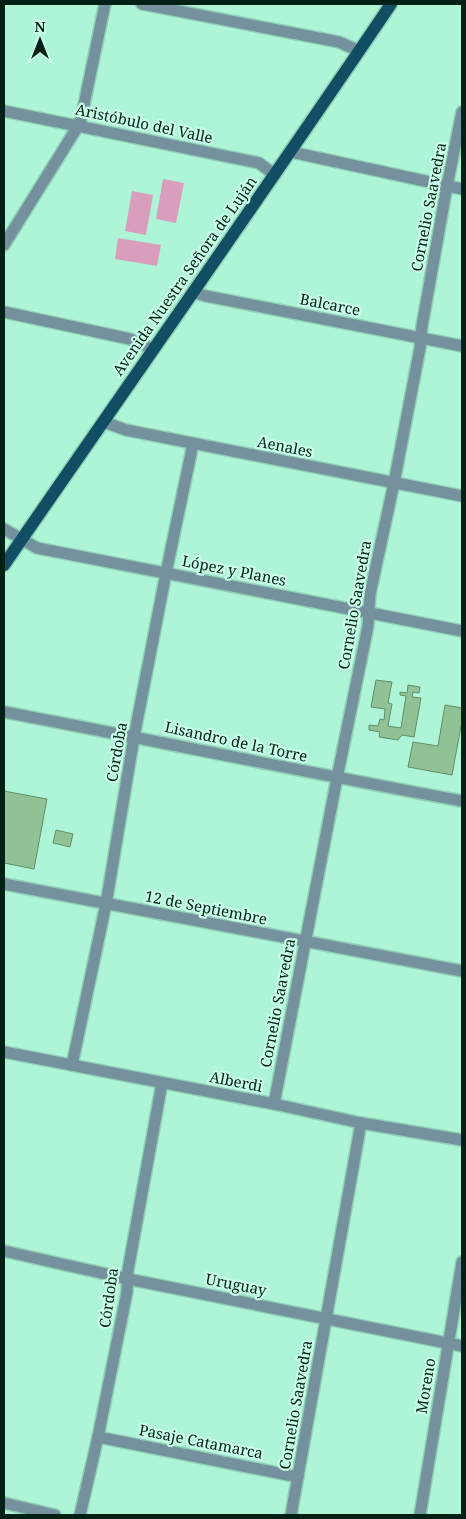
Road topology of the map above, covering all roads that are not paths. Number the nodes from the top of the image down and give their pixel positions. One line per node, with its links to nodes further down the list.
1 (105, 4): 7 (street)
2 (142, 4): 4 (street)
3 (391, 4): 4 (main road, Avenida Nuestra Señora de Luján)
4 (359, 51): 8 (main road, Avenida Nuestra Señora de Luján)
5 (4, 112): 7 (street, Aristóbulo del Valle)
6 (462, 112): 10 (street, Cornelio Saavedra)
7 (78, 126): 9 (street, Aristóbulo del Valle); 12 (street)
8 (291, 152): 9 (main road, Avenida Nuestra Señora de Luján); 10 (street)
9 (275, 175): 13 (main road, Avenida Nuestra Señora de Luján)
10 (447, 186): 11 (street); 15 (street, Cornelio Saavedra)
11 (462, 189)
12 (4, 245)
13 (193, 292): 15 (street, Balcarce); 17 (main road, Avenida Nuestra Señora de Luján)
14 (4, 312): 17 (street)
15 (421, 338): 16 (street, Balcarce); 20 (street, Cornelio Saavedra)
16 (462, 346)
17 (153, 349): 18 (main road, Avenida Nuestra Señora de Luján)
18 (104, 422): 19 (street, Aenales); 23 (main road, Avenida Nuestra Señora de Luján)
19 (193, 444): 20 (street, Aenales); 25 (street, Córdoba)
20 (394, 483): 21 (street, Aenales); 26 (street, Cornelio Saavedra)
21 (462, 496)
22 (4, 530): 23 (street, López y Planes)
23 (22, 539): 24 (main road, Avenida Nuestra Señora de Luján); 25 (street, López y Planes)
24 (4, 565)
25 (166, 573): 26 (street, López y Planes); 29 (street, Córdoba)
26 (368, 613): 27 (street, López y Planes); 30 (street, Cornelio Saavedra)
27 (462, 631)
28 (4, 712): 29 (street, Lisandro de la Torre)
29 (134, 737): 30 (street, Lisandro de la Torre); 33 (street, Córdoba)
30 (337, 778): 31 (street, Lisandro de la Torre); 34 (street, Cornelio Saavedra)
31 (462, 801)
32 (4, 884): 33 (street, 12 de Septiembre)
33 (106, 904): 34 (street, 12 de Septiembre); 37 (street, Córdoba)
34 (305, 942): 35 (street, 12 de Septiembre); 39 (street, Cornelio Saavedra)
35 (462, 971)
36 (4, 1052): 37 (street, Alberdi)
37 (72, 1065): 38 (street, Alberdi)
38 (162, 1083): 39 (street, Alberdi); 44 (street, Córdoba)
39 (274, 1104): 40 (street, Alberdi)
40 (361, 1123): 41 (street, Alberdi); 45 (street, Cornelio Saavedra)
41 (462, 1140)
42 (4, 1252): 44 (street, Uruguay)
43 (462, 1262): 46 (street, Moreno)
44 (128, 1279): 45 (street, Uruguay); 48 (street, Córdoba)
45 (326, 1319): 46 (street, Uruguay); 49 (street, Cornelio Saavedra)
46 (448, 1343): 47 (street, Uruguay); 54 (street, Moreno)
47 (462, 1346)
48 (98, 1437): 49 (street, Pasaje Catamarca); 52 (street, Córdoba)
49 (298, 1476): 53 (street, Cornelio Saavedra)
50 (4, 1503): 51 (street)
51 (55, 1515)
52 (80, 1515)
53 (291, 1515)
54 (420, 1515)

